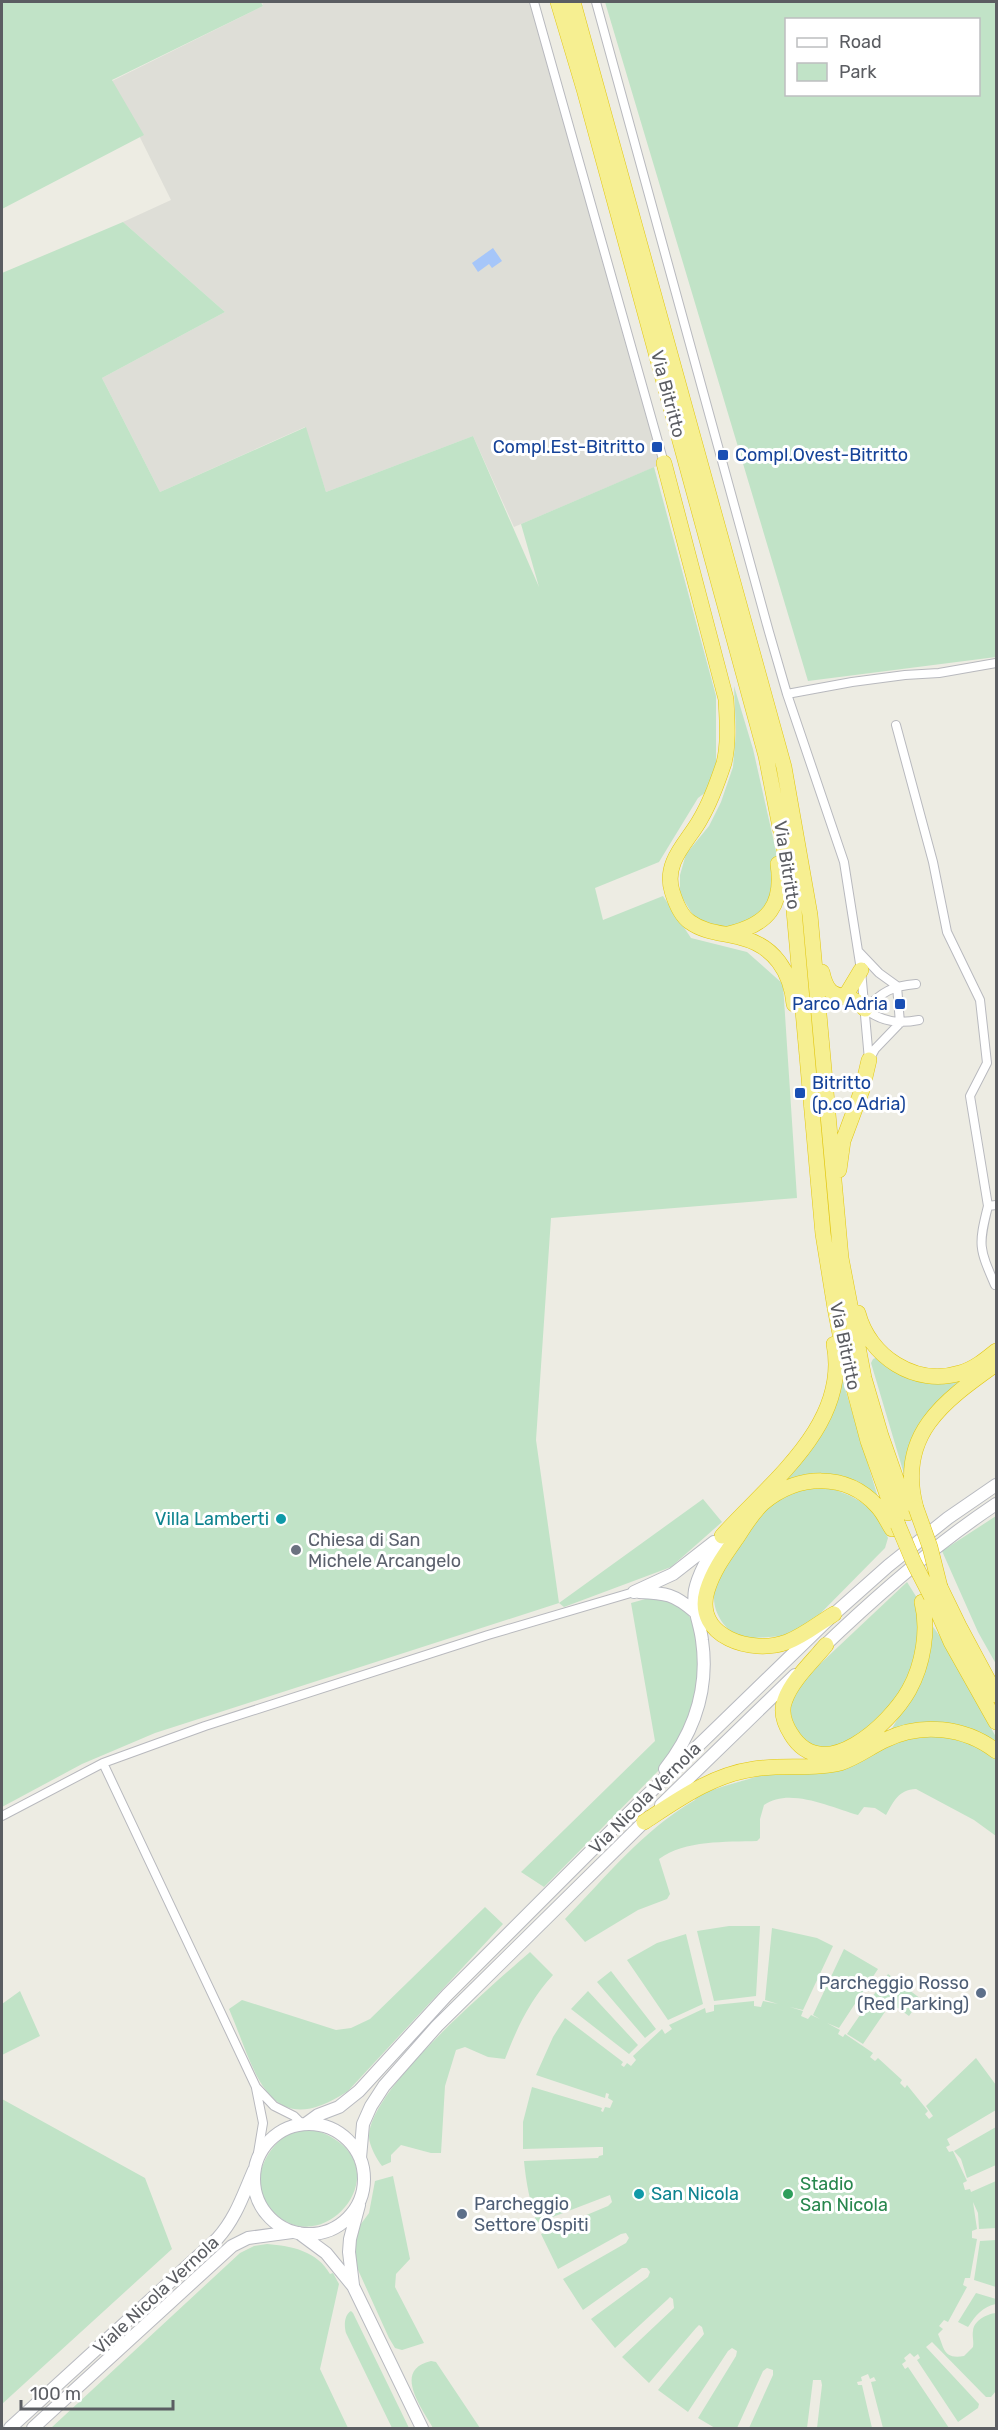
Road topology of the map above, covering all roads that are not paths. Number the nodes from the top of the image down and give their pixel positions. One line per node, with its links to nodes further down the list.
1 (534, 2): 5 (street)
2 (558, 2): 8 (highway, Via Bitritto)
3 (573, 2): 10 (highway, Via Bitritto)
4 (596, 2): 7 (street)
5 (664, 463): 11 (highway)
6 (996, 663): 7 (street)
7 (787, 694): 12 (street)
8 (751, 703): 11 (highway); 20 (highway, Via Bitritto)
9 (896, 725): 23 (street)
10 (802, 858): 16 (highway); 24 (highway, Via Bitritto)
11 (725, 935): 20 (highway)
12 (858, 951): 13 (street); 15 (street)
13 (861, 970): 16 (highway); 17 (street)
14 (916, 984): 15 (street)
15 (897, 986): 17 (street); 19 (street)
16 (846, 995): 17 (highway)
17 (865, 1009): 19 (street); 21 (street)
18 (919, 1020): 19 (street)
19 (900, 1023): 21 (street)
20 (807, 1046): 22 (highway, Via Bitritto)
21 (868, 1060): 24 (highway)
22 (817, 1170): 30 (highway, Via Bitritto); 31 (highway)
23 (992, 1206): 25 (street)
24 (841, 1258): 26 (highway); 30 (highway, Via Bitritto)
25 (995, 1285)
26 (996, 1352)
27 (996, 1364): 30 (highway)
28 (996, 1485): 35 (main road, Via Nicola Vernola)
29 (996, 1504): 37 (main road, Via Nicola Vernola)
30 (903, 1523): 33 (highway, Via Bitritto, bridge); 33 (highway, Via Bitritto, bridge); 35 (highway)
31 (722, 1536): 32 (main road); 34 (main road)
32 (634, 1592): 34 (main road); 42 (street)
33 (931, 1595): 36 (highway, Via Bitritto); 37 (highway); 40 (highway, Via Bitritto)
34 (695, 1612): 43 (main road)
35 (834, 1614): 43 (main road, Via Nicola Vernola)
36 (958, 1626): 38 (highway); 39 (highway, Via Bitritto)
37 (826, 1645): 45 (main road, Via Nicola Vernola)
38 (996, 1678)
39 (996, 1695)
40 (996, 1722)
41 (996, 1751): 45 (highway)
42 (103, 1763): 44 (street); 46 (street)
43 (637, 1805): 47 (main road, Via Nicola Vernola)
44 (2, 1816)
45 (644, 1822): 48 (main road, Via Nicola Vernola)
46 (256, 2087): 47 (street); 49 (street)
47 (305, 2124): 48 (main road); 49 (main road)
48 (360, 2158): 50 (main road)
49 (256, 2164): 51 (main road); 53 (main road, Viale Nicola Vernola)
50 (359, 2201): 51 (main road); 52 (main road)
51 (296, 2232): 52 (main road); 54 (main road, Viale Nicola Vernola)
52 (353, 2286): 55 (main road)
53 (10, 2428)
54 (33, 2428)
55 (422, 2428)

